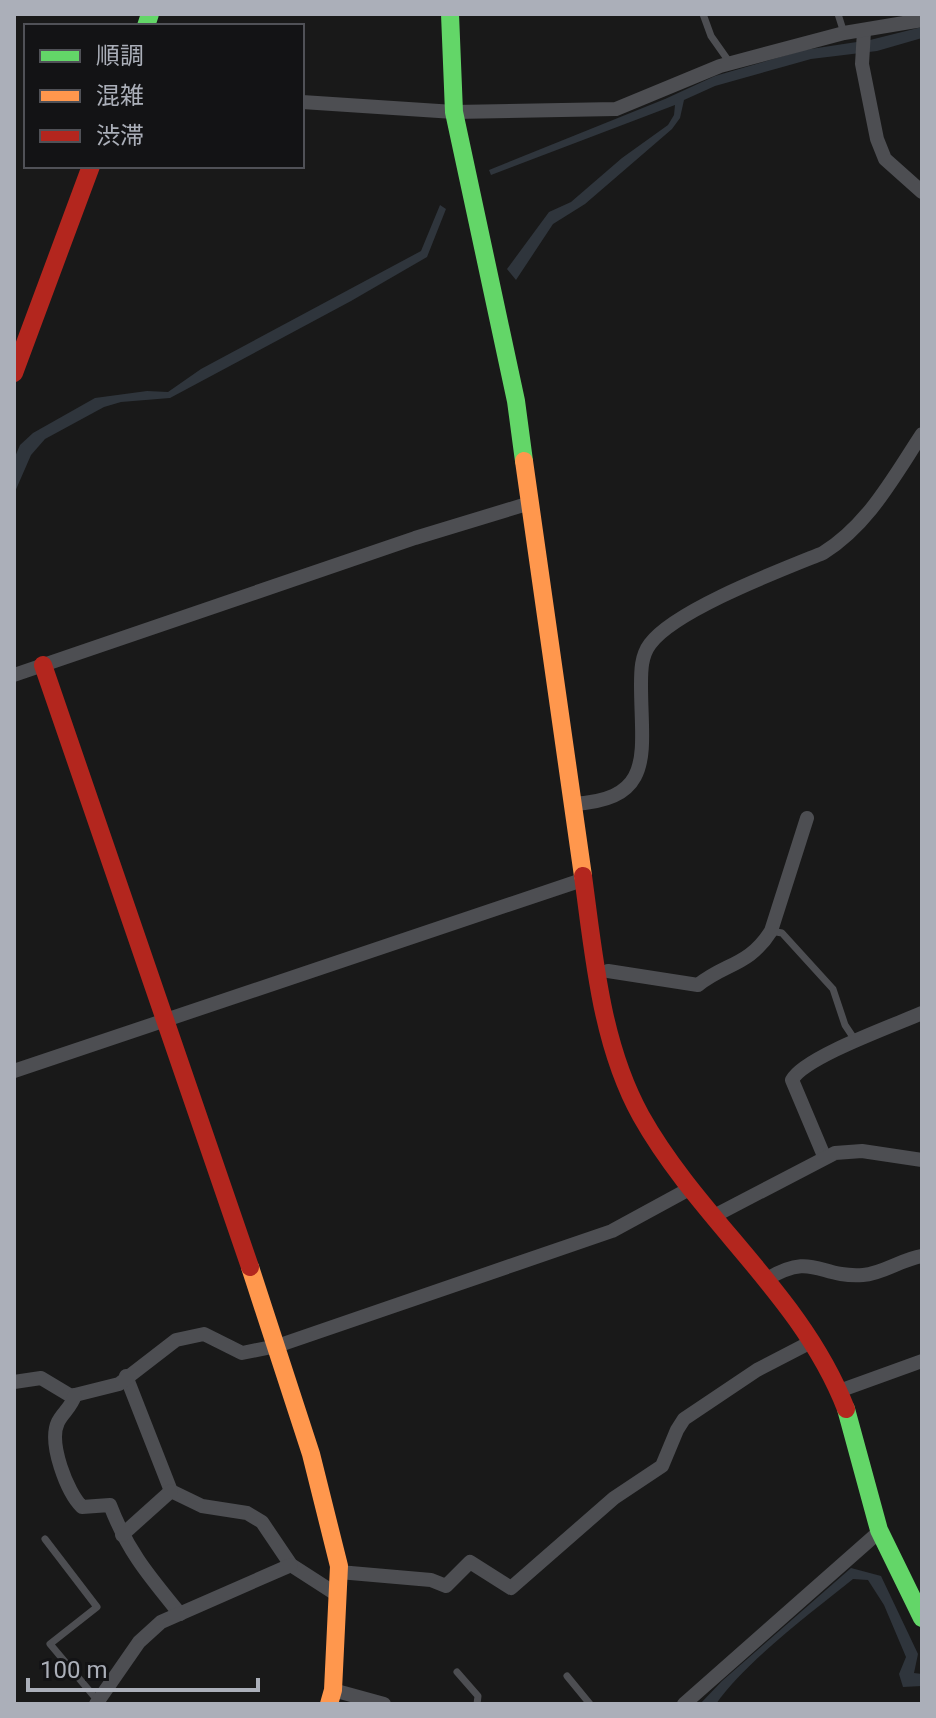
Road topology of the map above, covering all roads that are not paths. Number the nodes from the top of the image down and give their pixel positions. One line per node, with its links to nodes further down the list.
1 (450, 14): 9 (street)
2 (703, 14): 7 (lane)
3 (838, 14): 6 (lane)
4 (922, 20): 5 (street)
5 (864, 31): 6 (street); 11 (street)
6 (844, 33): 7 (street)
7 (730, 63): 9 (street)
8 (304, 102): 9 (street)
9 (454, 112): 14 (street)
10 (90, 168): 12 (street)
11 (922, 192)
12 (14, 373)
13 (922, 434): 17 (street)
14 (530, 503): 15 (street); 17 (street)
15 (43, 665): 16 (street); 23 (street)
16 (14, 675)
17 (572, 804): 19 (street)
18 (807, 818): 20 (street)
19 (582, 880): 23 (street); 28 (street)
20 (771, 931): 21 (street); 24 (lane)
21 (608, 971)
22 (922, 1013): 24 (street)
23 (166, 1021): 25 (street); 33 (street)
24 (856, 1042): 26 (street)
25 (14, 1071)
26 (824, 1156): 27 (street); 29 (street)
27 (922, 1160)
28 (691, 1188): 29 (street); 33 (street)
29 (714, 1216): 31 (street)
30 (922, 1256): 31 (street)
31 (767, 1279): 32 (street)
32 (811, 1342): 37 (street); 44 (street)
33 (277, 1346): 35 (street); 44 (street)
34 (922, 1361): 37 (street)
35 (126, 1376): 38 (street); 39 (street)
36 (14, 1382): 38 (street)
37 (839, 1391): 40 (street)
38 (75, 1395): 41 (street)
39 (171, 1491): 41 (street); 43 (street)
40 (880, 1531): 47 (street); 55 (street)
41 (122, 1535): 46 (street)
42 (45, 1539): 51 (lane)
43 (291, 1565): 45 (street); 46 (street)
44 (339, 1572): 45 (street)
45 (336, 1594): 50 (street)
46 (180, 1614): 51 (street)
47 (922, 1618)
48 (457, 1672): 53 (lane)
49 (567, 1676): 54 (lane)
50 (331, 1697): 52 (street)
51 (97, 1702)
52 (384, 1704)
53 (477, 1704)
54 (590, 1704)
55 (684, 1704)

